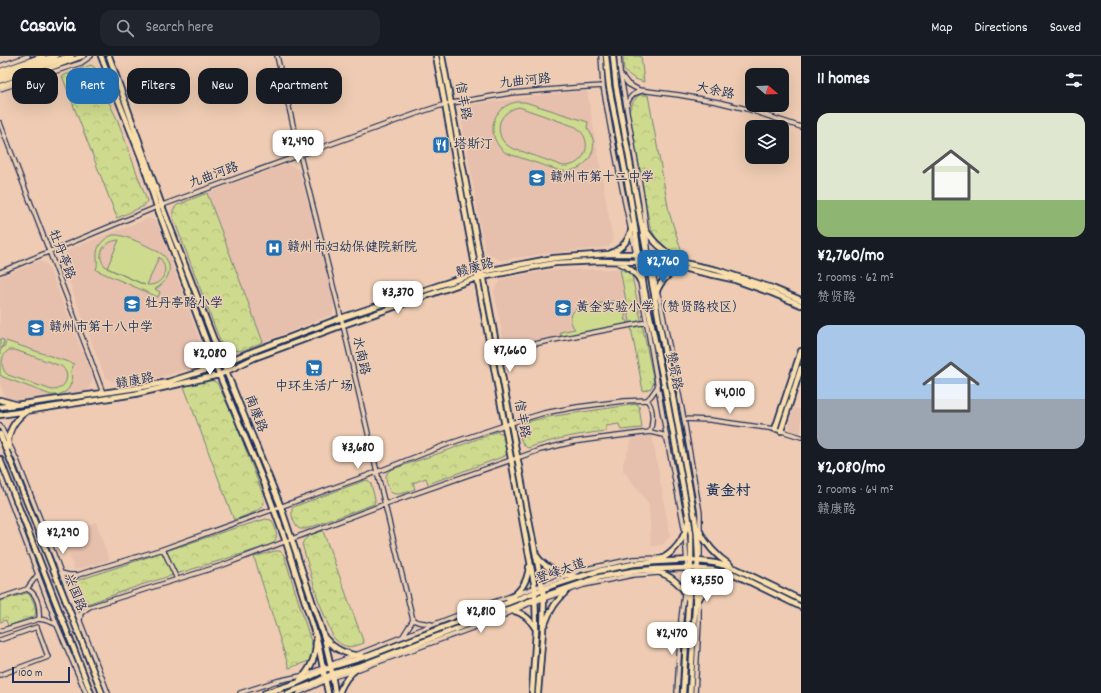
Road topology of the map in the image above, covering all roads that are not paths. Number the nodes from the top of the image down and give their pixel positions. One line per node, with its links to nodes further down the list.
1 (28, 56): 16 (street)
2 (43, 56): 18 (main road)
3 (55, 56): 20 (highway)
4 (71, 56): 21 (highway)
5 (83, 56): 22 (main road)
6 (91, 56): 24 (street)
7 (102, 56): 35 (main road, 南康路)
8 (109, 56): 35 (main road, 南康路)
9 (277, 56): 34 (street, 水南路)
10 (436, 56): 26 (main road, 信丰路)
11 (442, 56): 27 (main road, 信丰路)
12 (601, 56): 17 (street)
13 (605, 56): 17 (street); 32 (main road, 赞贤路)
14 (613, 56): 19 (street); 33 (main road, 赞贤路)
15 (619, 56): 19 (street)
16 (0, 66)
17 (602, 67): 23 (street)
18 (0, 71)
19 (620, 72): 25 (street, 大余路); 28 (street)
20 (0, 75)
21 (0, 80)
22 (0, 86)
23 (603, 86): 27 (street, 九曲河路); 29 (street)
24 (0, 89)
25 (647, 91): 28 (street); 31 (street, 大余路)
26 (446, 104): 27 (street, 九曲河路); 34 (street, 九曲河路); 51 (main road, 信丰路)
27 (451, 104): 49 (main road, 信丰路)
28 (627, 110): 33 (street); 38 (street)
29 (608, 114): 32 (street); 39 (street)
30 (0, 124): 40 (street, 牡丹亭路)
31 (801, 127)
32 (617, 128): 37 (main road, 赞贤路)
33 (624, 132): 36 (main road, 赞贤路)
34 (300, 155): 35 (street, 九曲河路); 60 (street, 水南路)
35 (160, 206): 40 (street, 九曲河路); 65 (main road, 南康路); 66 (main road, 南康路)
36 (639, 212): 38 (main road); 43 (main road, 赞贤路)
37 (633, 218): 39 (main road); 42 (main road, 赞贤路)
38 (646, 230): 43 (street); 46 (main road)
39 (631, 232): 41 (main road); 42 (street)
40 (49, 251): 50 (street, 九曲河路); 71 (street, 牡丹亭路)
41 (609, 254): 42 (main road, 赣康路); 49 (main road, 赣康路)
42 (638, 254): 43 (main road, 赣康路); 45 (main road, 赞贤路)
43 (648, 256): 46 (main road, 赣康路); 47 (main road, 赞贤路)
44 (609, 261): 45 (main road, 赣康路); 52 (main road, 赣康路); 54 (main road)
45 (639, 262): 47 (main road, 赣康路); 54 (street); 55 (main road, 赞贤路)
46 (681, 262): 57 (main road, 赣康路)
47 (649, 263): 48 (main road, 赣康路); 56 (street); 58 (main road, 赞贤路)
48 (682, 268): 56 (main road); 59 (main road, 赣康路)
49 (482, 271): 51 (main road, 赣康路); 52 (main road, 信丰路)
50 (0, 272)
51 (476, 273): 53 (main road, 信丰路); 60 (main road, 赣康路)
52 (483, 276): 53 (main road, 赣康路); 63 (main road, 信丰路)
53 (477, 278): 62 (main road, 赣康路); 81 (main road, 信丰路)
54 (640, 279): 55 (main road); 61 (street)
55 (644, 288): 98 (main road, 赞贤路)
56 (657, 291): 58 (main road); 78 (street)
57 (801, 300)
58 (655, 304): 99 (main road, 赞贤路)
59 (801, 305)
60 (341, 318): 62 (street, 水南路); 65 (main road, 赣康路)
61 (647, 322): 63 (street); 70 (street)
62 (343, 325): 68 (main road, 赣康路); 93 (street, 水南路)
63 (498, 351): 79 (main road, 信丰路)
64 (801, 351): 82 (main road)
65 (223, 363): 66 (main road, 赣康路); 68 (main road, 南康路)
66 (216, 367): 69 (main road, 南康路); 71 (main road, 赣康路)
67 (801, 368): 83 (main road)
68 (226, 371): 69 (main road, 赣康路); 96 (main road, 南康路)
69 (219, 375): 76 (main road, 赣康路); 97 (main road, 南康路)
70 (658, 386): 73 (street); 87 (street)
71 (103, 393): 74 (main road, 赣康路)
72 (0, 400): 74 (main road)
73 (647, 400): 79 (street); 84 (street)
74 (26, 404): 75 (main road, 赣康路)
75 (0, 407)
76 (31, 410): 77 (main road, 赣康路); 88 (main road)
77 (0, 415)
78 (684, 419): 82 (street); 101 (street)
79 (511, 423): 81 (street); 91 (main road, 信丰路)
80 (0, 425): 88 (street)
81 (505, 425): 92 (main road, 信丰路); 93 (street)
82 (775, 429): 83 (street)
83 (780, 431): 86 (street)
84 (650, 432): 87 (street); 91 (street)
85 (0, 434): 89 (main road, 兴国路)
86 (801, 437)
87 (667, 439): 100 (street)
88 (8, 441): 89 (main road); 115 (street)
89 (8, 454): 167 (main road, 兴国路)
90 (0, 459): 166 (main road, 兴国路)
91 (517, 459): 92 (street); 105 (main road, 信丰路)
92 (512, 461): 95 (street); 110 (main road, 信丰路)
93 (377, 472): 95 (street, 水南路); 96 (street)
94 (0, 474): 117 (street)
95 (386, 504): 102 (street); 144 (street, 水南路)
96 (280, 506): 97 (street); 102 (main road, 南康路)
97 (273, 509): 103 (main road, 南康路); 104 (street)
98 (688, 514): 100 (main road); 107 (main road, 赞贤路)
99 (695, 518): 101 (main road); 108 (main road, 赞贤路)
100 (685, 532): 106 (main road); 107 (street)
101 (700, 533): 108 (street); 113 (main road)
102 (292, 540): 103 (street); 152 (main road, 南康路)
103 (286, 542): 122 (street); 150 (main road, 南康路)
104 (163, 549): 118 (street); 122 (street)
105 (535, 552): 120 (main road); 124 (main road, 信丰路)
106 (663, 558): 109 (main road); 120 (street)
107 (689, 560): 108 (main road, 登峰大道); 109 (main road, 登峰大道); 111 (main road, 赞贤路)
108 (699, 561): 112 (main road, 赞贤路); 113 (main road, 登峰大道)
109 (655, 562): 121 (main road, 登峰大道)
110 (530, 563): 126 (main road, 信丰路); 129 (main road)
111 (689, 568): 112 (main road, 登峰大道); 114 (main road, 登峰大道); 128 (street); 134 (main road, 赞贤路)
112 (698, 569): 119 (main road, 登峰大道); 132 (street); 141 (main road, 赞贤路)
113 (737, 569): 135 (main road, 登峰大道)
114 (646, 570): 116 (main road); 123 (main road, 登峰大道)
115 (61, 573): 118 (street); 143 (street)
116 (662, 573): 127 (street); 128 (main road)
117 (38, 574): 125 (street); 145 (street)
118 (78, 575): 137 (street)
119 (736, 575): 132 (main road); 138 (main road, 登峰大道)
120 (568, 576): 121 (main road); 124 (street)
121 (579, 577): 124 (main road, 登峰大道)
122 (177, 580): 137 (street)
123 (574, 585): 127 (main road); 130 (main road, 登峰大道)
124 (542, 588): 126 (main road, 登峰大道); 130 (main road, 信丰路)
125 (27, 589): 131 (street); 142 (street)
126 (535, 590): 129 (street); 133 (main road, 信丰路); 136 (main road, 登峰大道)
127 (566, 592): 130 (street); 149 (main road)
128 (685, 593): 134 (main road); 178 (street)
129 (516, 594): 136 (main road); 146 (street)
130 (544, 597): 133 (main road, 登峰大道); 149 (main road, 信丰路)
131 (0, 598)
132 (699, 599): 141 (main road); 181 (street)
133 (536, 600): 139 (main road, 登峰大道); 140 (street); 147 (main road, 信丰路)
134 (688, 600): 179 (main road, 赞贤路)
135 (801, 600)
136 (505, 603): 155 (main road, 登峰大道)
137 (89, 607): 143 (street)
138 (801, 607)
139 (506, 610): 140 (main road); 156 (main road, 登峰大道)
140 (514, 611): 147 (main road); 159 (street)
141 (695, 613): 180 (main road, 赞贤路)
142 (39, 619): 145 (street); 148 (street)
143 (80, 620): 168 (street)
144 (413, 620): 146 (street); 151 (street)
145 (57, 625): 165 (street)
146 (432, 625): 151 (street)
147 (536, 630): 176 (main road, 信丰路)
148 (0, 631)
149 (543, 631): 177 (main road, 信丰路)
150 (315, 634): 158 (main road, 南康路); 161 (main road)
151 (403, 636): 154 (street)
152 (324, 637): 154 (main road); 157 (main road, 南康路)
153 (0, 640): 160 (street)
154 (355, 655): 155 (main road); 157 (street)
155 (368, 656): 157 (main road, 登峰大道)
156 (362, 665): 159 (main road); 162 (main road, 登峰大道)
157 (331, 666): 158 (main road, 登峰大道); 162 (main road, 南康路)
158 (323, 669): 161 (street); 163 (main road, 南康路); 164 (main road, 登峰大道)
159 (353, 671): 162 (street); 175 (main road)
160 (0, 675)
161 (305, 675): 164 (main road); 169 (street)
162 (332, 676): 163 (main road, 登峰大道); 174 (main road, 南康路)
163 (325, 679): 171 (main road, 登峰大道); 172 (street); 173 (main road, 南康路)
164 (298, 683): 170 (main road, 登峰大道)
165 (86, 693)
166 (91, 693)
167 (102, 693)
168 (108, 693)
169 (240, 693)
170 (265, 693)
171 (291, 693)
172 (299, 693)
173 (328, 693)
174 (335, 693)
175 (339, 693)
176 (532, 693)
177 (538, 693)
178 (677, 693)
179 (683, 693)
180 (690, 693)
181 (695, 693)

